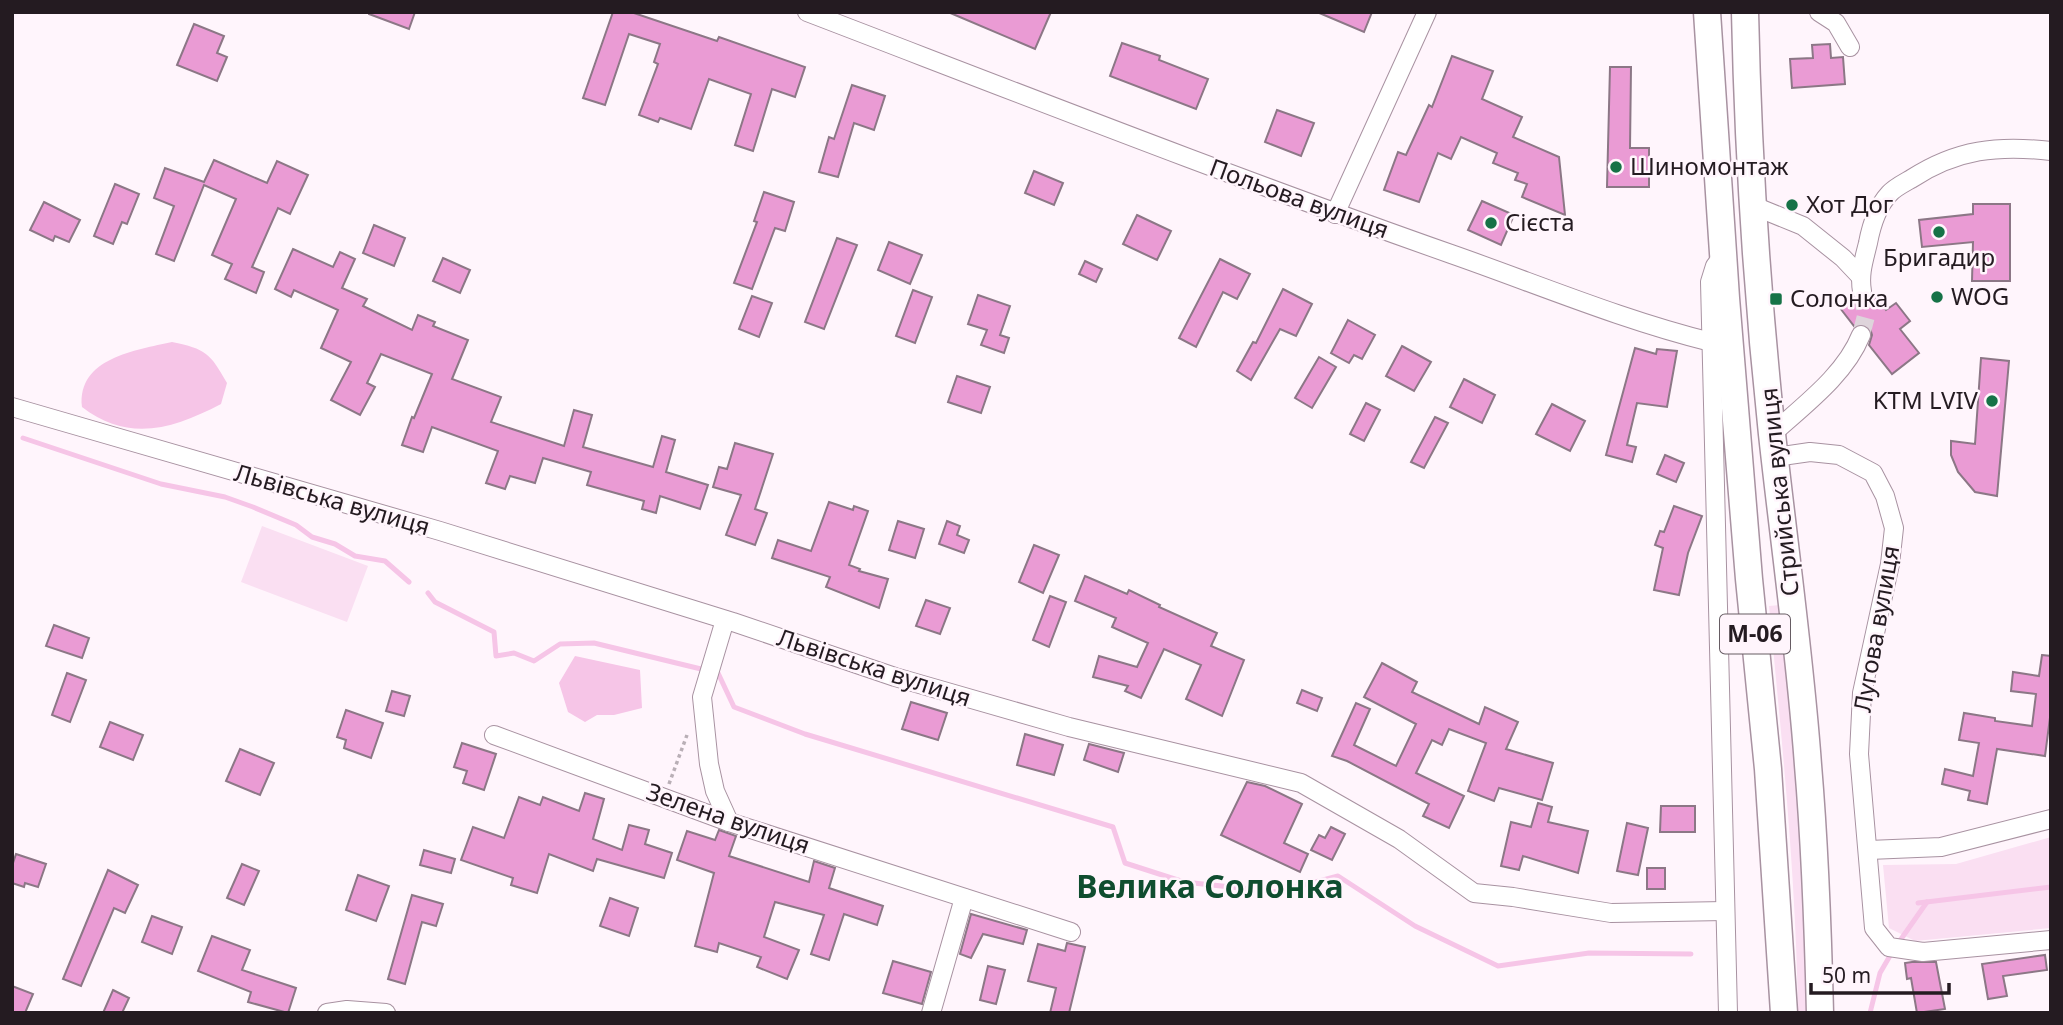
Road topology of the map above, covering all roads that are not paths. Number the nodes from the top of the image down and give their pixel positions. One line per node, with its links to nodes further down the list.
1 (807, 12): 9 (street, Польова вулиця)
2 (1427, 12): 9 (street)
3 (1707, 12): 10 (highway, Стрийська вулиця / М-06)
4 (1745, 12): 8 (highway, Стрийська вулиця / М-06)
5 (1819, 12): 6 (street)
6 (1850, 47)
7 (2051, 150): 8 (street)
8 (1754, 206): 14 (highway, Стрийська вулиця / М-06)
9 (1335, 214): 12 (street, Польова вулиця)
10 (1723, 256): 12 (street); 28 (highway, Стрийська вулиця / М-06)
11 (1861, 335): 14 (street)
12 (1711, 342): 21 (street)
13 (12, 407): 15 (street, Львівська вулиця)
14 (1774, 445): 19 (street, Лугова вулиця); 29 (highway, Стрийська вулиця / М-06)
15 (725, 620): 18 (street); 21 (street, Львівська вулиця)
16 (494, 735): 18 (street, Зелена вулиця)
17 (2051, 820): 19 (street)
18 (729, 822): 20 (street, Зелена вулиця)
19 (1869, 850): 23 (street, Лугова вулиця)
20 (964, 898): 22 (street, Зелена вулиця); 26 (street)
21 (1725, 911): 27 (street)
22 (1071, 932)
23 (2051, 940)
24 (327, 1013): 25 (street)
25 (386, 1013)
26 (931, 1013)
27 (1728, 1013)
28 (1784, 1013)
29 (1820, 1013)

